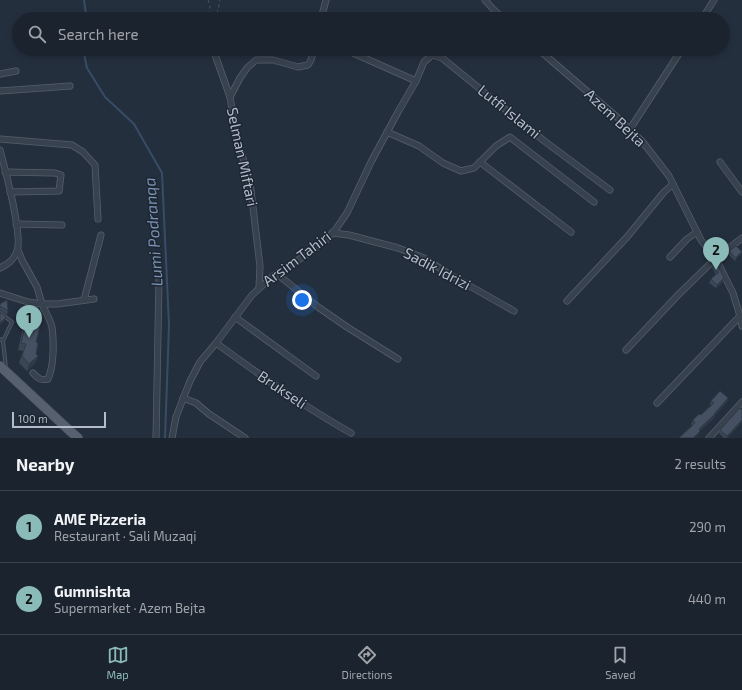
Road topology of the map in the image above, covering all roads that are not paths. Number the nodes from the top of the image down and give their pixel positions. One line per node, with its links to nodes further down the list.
1 (326, 0): 4 (street)
2 (485, 0): 5 (street)
3 (714, 0): 6 (street)
4 (323, 12)
5 (496, 12)
6 (706, 12)
7 (215, 56): 17 (street, Selman Miftari)
8 (312, 56): 17 (street, Selman Miftari)
9 (360, 56): 14 (street)
10 (546, 56): 18 (street, Azem Bejta)
11 (677, 56): 18 (street)
12 (16, 72): 13 (street)
13 (0, 74)
14 (416, 81): 19 (street, Arsim Tahiri); 26 (street, Lutfi Islami)
15 (70, 86): 16 (street)
16 (0, 91)
17 (230, 97): 44 (street, Selman Miftari)
18 (630, 129): 25 (street, Azem Bejta)
19 (387, 132): 22 (street); 35 (street, Arsim Tahiri)
20 (0, 139): 30 (street)
21 (0, 150): 24 (street)
22 (480, 162): 29 (street); 33 (street)
23 (720, 162): 28 (street)
24 (6, 172): 27 (street); 27 (street)
25 (673, 184): 34 (street, Azem Bejta); 48 (street)
26 (610, 190)
27 (10, 192): 31 (street)
28 (742, 192)
29 (594, 202)
30 (98, 218)
31 (16, 224): 32 (street); 38 (street)
32 (62, 225)
33 (571, 232)
34 (697, 232): 39 (street); 40 (street, Azem Bejta)
35 (332, 233): 42 (street, Arsim Tahiri); 50 (street, Sadik Idrizi)
36 (101, 235): 47 (street)
37 (742, 238): 40 (street)
38 (18, 250): 41 (street); 49 (street)
39 (670, 257)
40 (716, 258): 52 (street, Azem Bejta); 57 (street)
41 (0, 268)
42 (277, 274): 44 (street, Arsim Tahiri); 58 (street)
43 (159, 279): 68 (street)
44 (259, 288): 53 (street, Arsim Tahiri)
45 (0, 293): 49 (street)
46 (94, 299): 47 (street)
47 (84, 300): 49 (street)
48 (567, 301)
49 (42, 304): 61 (street)
50 (514, 311)
51 (0, 313): 55 (lane)
52 (740, 316): 54 (street, Azem Bejta); 65 (street)
53 (235, 317): 56 (street, Arsim Tahiri); 62 (street)
54 (742, 326)
55 (1, 340): 60 (lane)
56 (216, 343): 63 (street, Arsim Tahiri); 66 (street, Brukseli)
57 (626, 350)
58 (398, 359)
59 (0, 366): 60 (main road)
60 (7, 372): 67 (main road)
61 (33, 373)
62 (316, 376)
63 (183, 398): 69 (street, Arsim Tahiri); 70 (street)
64 (742, 402): 71 (street)
65 (657, 403)
66 (351, 433)
67 (78, 438)
68 (156, 438)
69 (172, 438)
70 (245, 438)
71 (709, 438)

